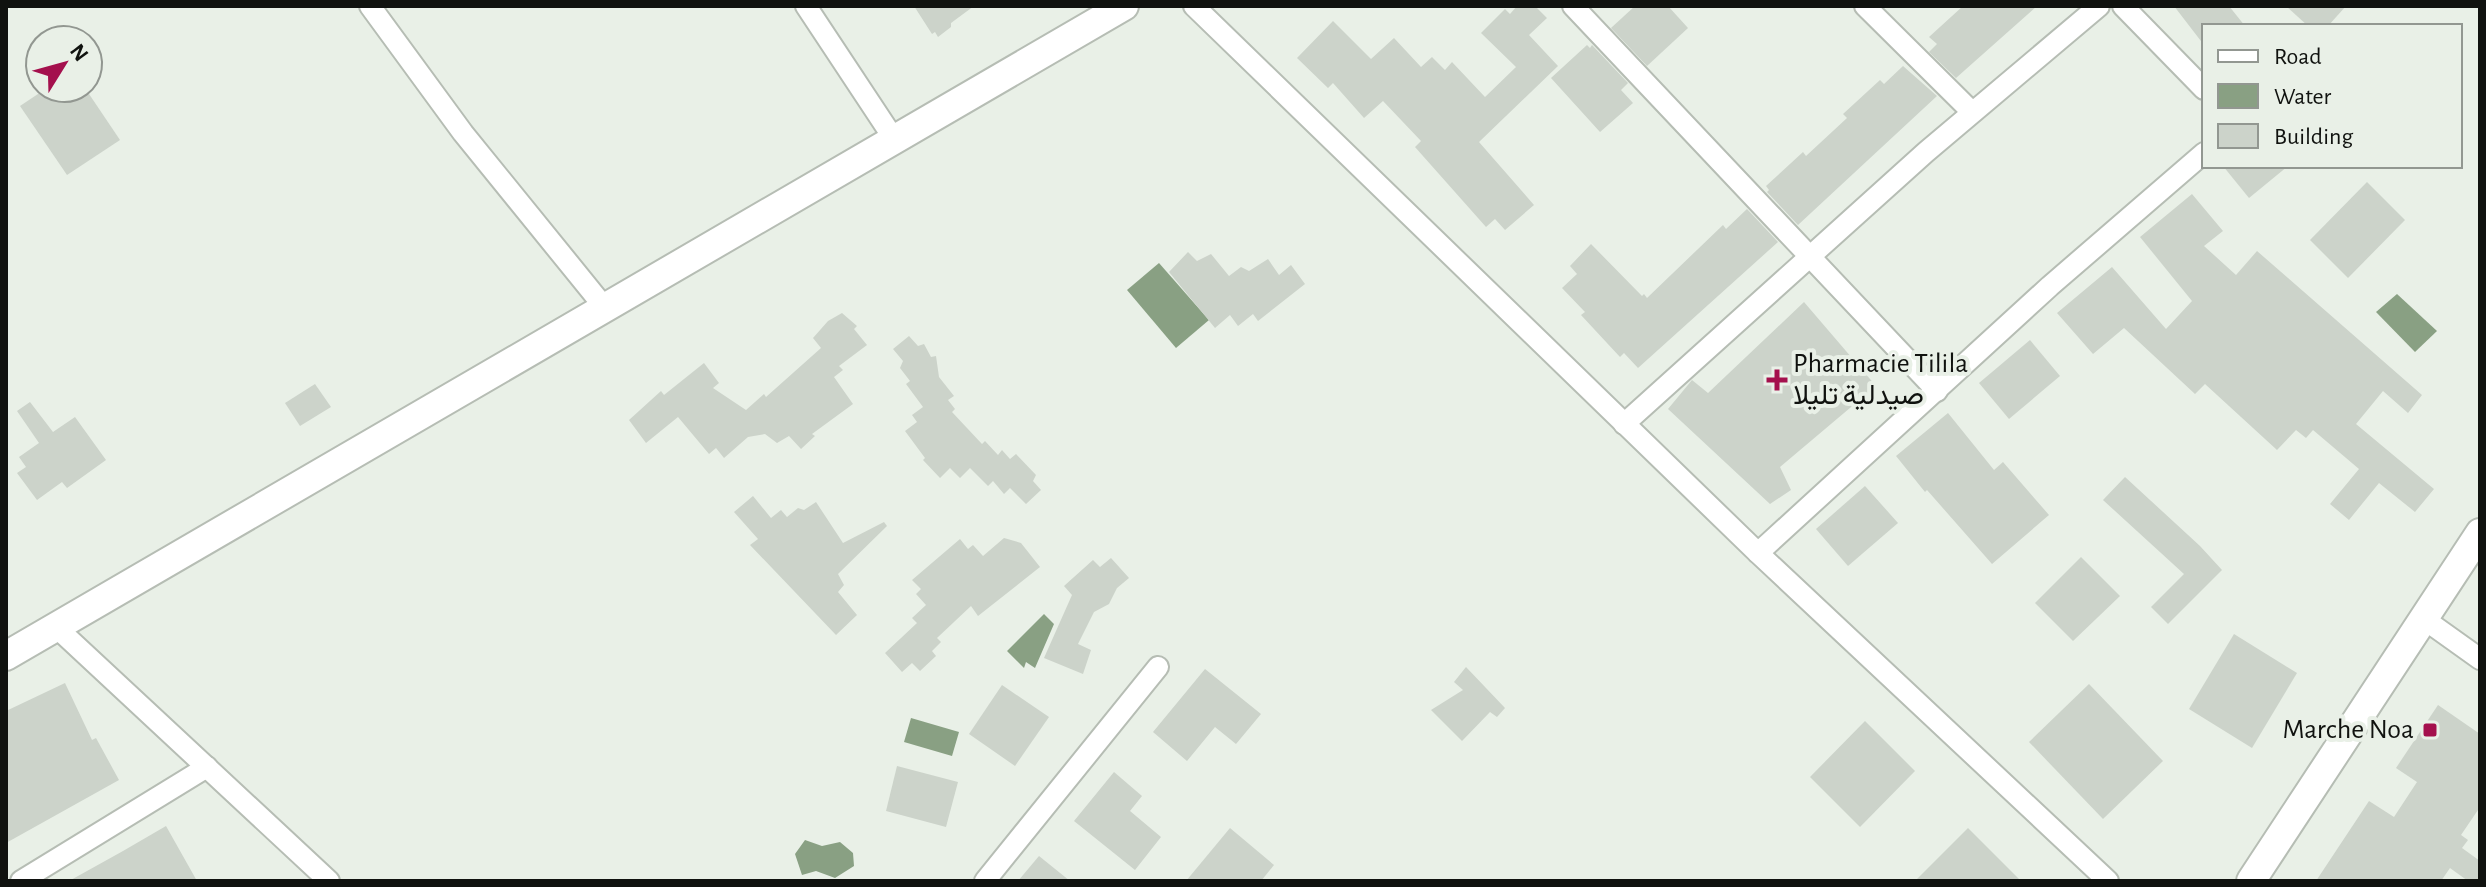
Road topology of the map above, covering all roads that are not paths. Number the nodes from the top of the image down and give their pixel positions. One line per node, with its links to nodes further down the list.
1 (370, 6): 14 (street)
2 (806, 6): 11 (street)
3 (1124, 6): 11 (street)
4 (1194, 6): 16 (street)
5 (1573, 6): 13 (street)
6 (1865, 6): 10 (street)
7 (2099, 6): 10 (street)
8 (2123, 6): 9 (street)
9 (2202, 87)
10 (1972, 112): 13 (street)
11 (894, 139): 14 (street)
12 (2202, 155): 15 (street)
13 (1809, 257): 15 (street); 16 (street)
14 (605, 308): 20 (street)
15 (1937, 391): 18 (street)
16 (1624, 424): 18 (street)
17 (2480, 533): 19 (street)
18 (1758, 553): 28 (street)
19 (2424, 619): 22 (street); 29 (street)
20 (56, 627): 21 (street); 24 (street)
21 (6, 656)
22 (2480, 659)
23 (1158, 667): 27 (street)
24 (207, 767): 25 (street); 26 (street)
25 (21, 881)
26 (329, 881)
27 (985, 881)
28 (2108, 881)
29 (2251, 881)

